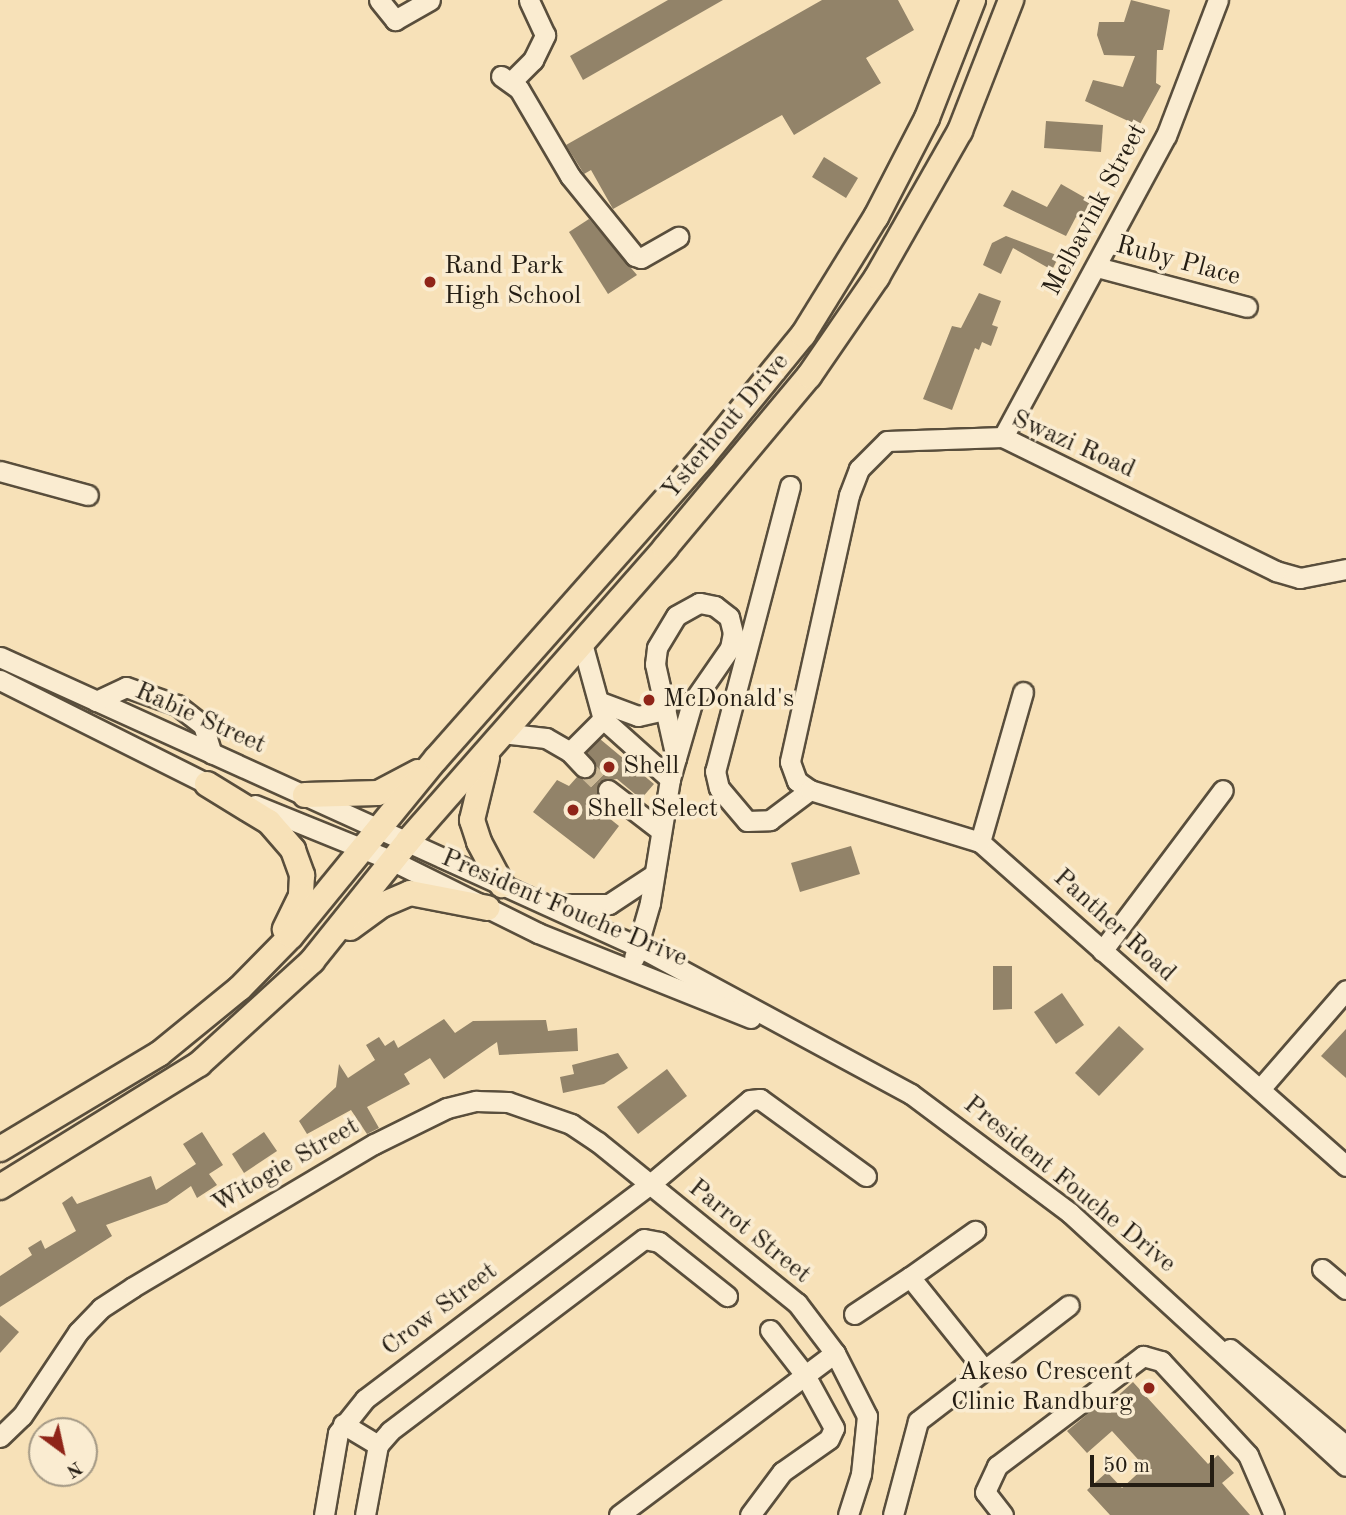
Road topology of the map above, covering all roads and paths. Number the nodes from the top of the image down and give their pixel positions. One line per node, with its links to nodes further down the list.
1 (379, 0): 2 (street)
2 (430, 0)
3 (529, 0): 7 (street)
4 (973, 0): 25 (main road, Ysterhout Drive)
5 (1011, 0): 15 (main road, Ysterhout Drive)
6 (1218, 0): 8 (street, Melbavink Street)
7 (678, 237)
8 (1097, 267): 9 (street, Ruby Place); 10 (street, Melbavink Street)
9 (1247, 307)
10 (1003, 437): 14 (street, Swazi Road); 31 (street, Swazi Road)
11 (0, 471): 13 (street)
12 (790, 486): 31 (street)
13 (88, 495)
14 (1346, 569)
15 (582, 643): 21 (street); 22 (main road, Ysterhout Drive)
16 (0, 657): 19 (street, Rabie Street)
17 (0, 680): 29 (street, Rabie Street)
18 (1023, 692): 37 (street)
19 (96, 701): 24 (street, Rabie Street); 24 (street)
20 (664, 710): 21 (street); 26 (street); 26 (street)
21 (602, 711): 23 (street); 28 (street)
22 (497, 739): 23 (street); 36 (main road, Ysterhout Drive); 41 (main road)
23 (570, 752): 27 (street)
24 (212, 754): 33 (street, Rabie Street)
25 (436, 758): 33 (main road); 34 (main road, Ysterhout Drive)
26 (676, 758): 28 (street)
27 (584, 768)
28 (670, 779): 35 (street)
29 (207, 784): 38 (street, Rabie Street); 48 (main road)
30 (608, 790): 35 (street)
31 (810, 790): 37 (street, Panther Road)
32 (1223, 790): 45 (street)
33 (305, 795): 34 (street, Rabie Street)
34 (378, 828): 36 (street, President Fouche Drive); 38 (main road, Ysterhout Drive)
35 (660, 830): 40 (street)
36 (408, 841): 39 (main road, Ysterhout Drive); 41 (street, President Fouche Drive)
37 (980, 842): 45 (street, Panther Road)
38 (363, 849): 39 (street, President Fouche Drive); 48 (main road, Ysterhout Drive)
39 (393, 861): 43 (street, President Fouche Drive); 46 (main road, Ysterhout Drive)
40 (653, 875): 42 (street); 44 (street)
41 (502, 885): 42 (street, President Fouche Drive)
42 (539, 903): 44 (street, President Fouche Drive)
43 (488, 908): 46 (main road); 47 (street, President Fouche Drive)
44 (639, 947): 47 (street); 50 (street, President Fouche Drive)
45 (1102, 951): 51 (street, Panther Road)
46 (312, 961): 56 (main road)
47 (630, 967): 50 (street, President Fouche Drive)
48 (240, 988): 52 (main road)
49 (1346, 990): 51 (street)
50 (796, 1030): 64 (street, President Fouche Drive)
51 (1260, 1089): 53 (street, Panther Road)
52 (0, 1149)
53 (1346, 1166)
54 (866, 1176): 55 (street, Crow Street)
55 (648, 1186): 66 (street, Parrot Street); 69 (street, Crow Street); 70 (street, Witogie Street)
56 (0, 1187)
57 (975, 1231): 59 (street)
58 (1322, 1269): 60 (street)
59 (910, 1277): 63 (street); 67 (street)
60 (1346, 1289)
61 (727, 1296): 71 (street)
62 (1069, 1306): 67 (street)
63 (854, 1314)
64 (1194, 1325): 72 (street, President Fouche Drive); 73 (street, President Fouche Drive)
65 (769, 1330): 68 (street)
66 (835, 1353): 68 (street); 78 (street, Parrot Street)
67 (983, 1368): 79 (street)
68 (805, 1375): 76 (street); 77 (street)
69 (343, 1424): 71 (street); 74 (street, Crow Street)
70 (0, 1437)
71 (378, 1445): 75 (street)
72 (1346, 1446)
73 (1346, 1466)
74 (324, 1515)
75 (365, 1515)
76 (619, 1515)
77 (750, 1515)
78 (848, 1515)
79 (893, 1515)
80 (1003, 1515): 81 (street)
81 (1274, 1515)

